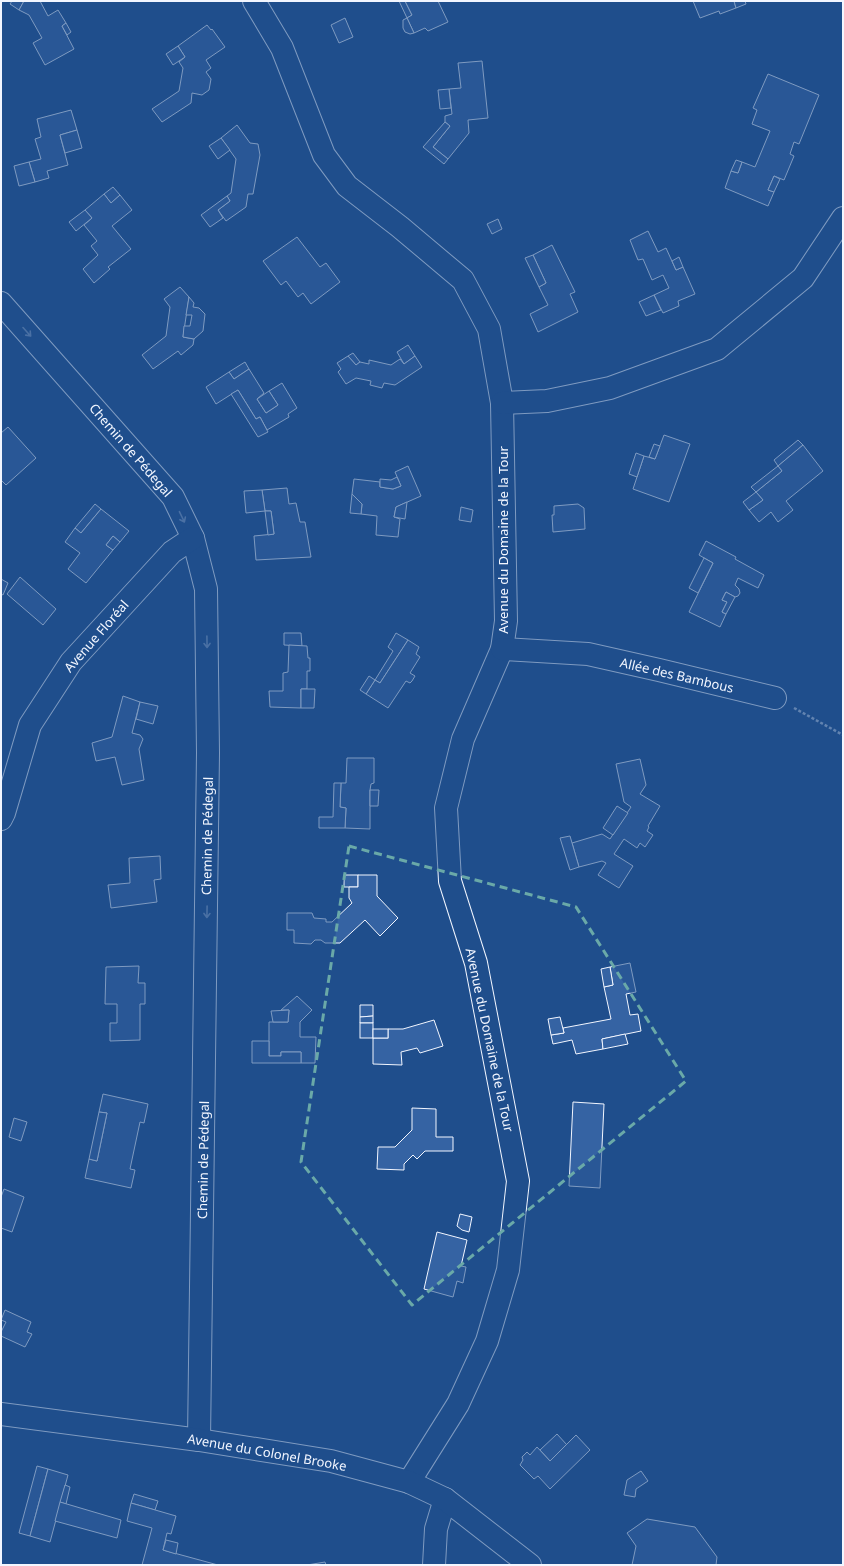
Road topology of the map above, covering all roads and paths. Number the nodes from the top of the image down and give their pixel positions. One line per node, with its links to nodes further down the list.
1 (254, 1): 4 (street, Avenue du Domaine de la Tour)
2 (843, 218): 4 (street)
3 (1, 303): 5 (street, Chemin de Pédegal, one-way to 5)
4 (502, 403): 6 (street, Avenue du Domaine de la Tour)
5 (193, 538): 9 (street, Avenue Floréal); 11 (street, Chemin de Pédegal, one-way to 11)
6 (502, 649): 7 (street, Allée des Bambous); 12 (street, Avenue du Domaine de la Tour)
7 (775, 698): 8 (path)
8 (843, 735)
9 (1, 819)
10 (1, 1414): 11 (street, Avenue du Colonel Brooke)
11 (199, 1440): 12 (street, Avenue du Colonel Brooke)
12 (409, 1482): 13 (street, Avenue du Colonel Brooke)
13 (445, 1499): 14 (street); 15 (street, Avenue du Colonel Brooke)
14 (434, 1565)
15 (530, 1565)

